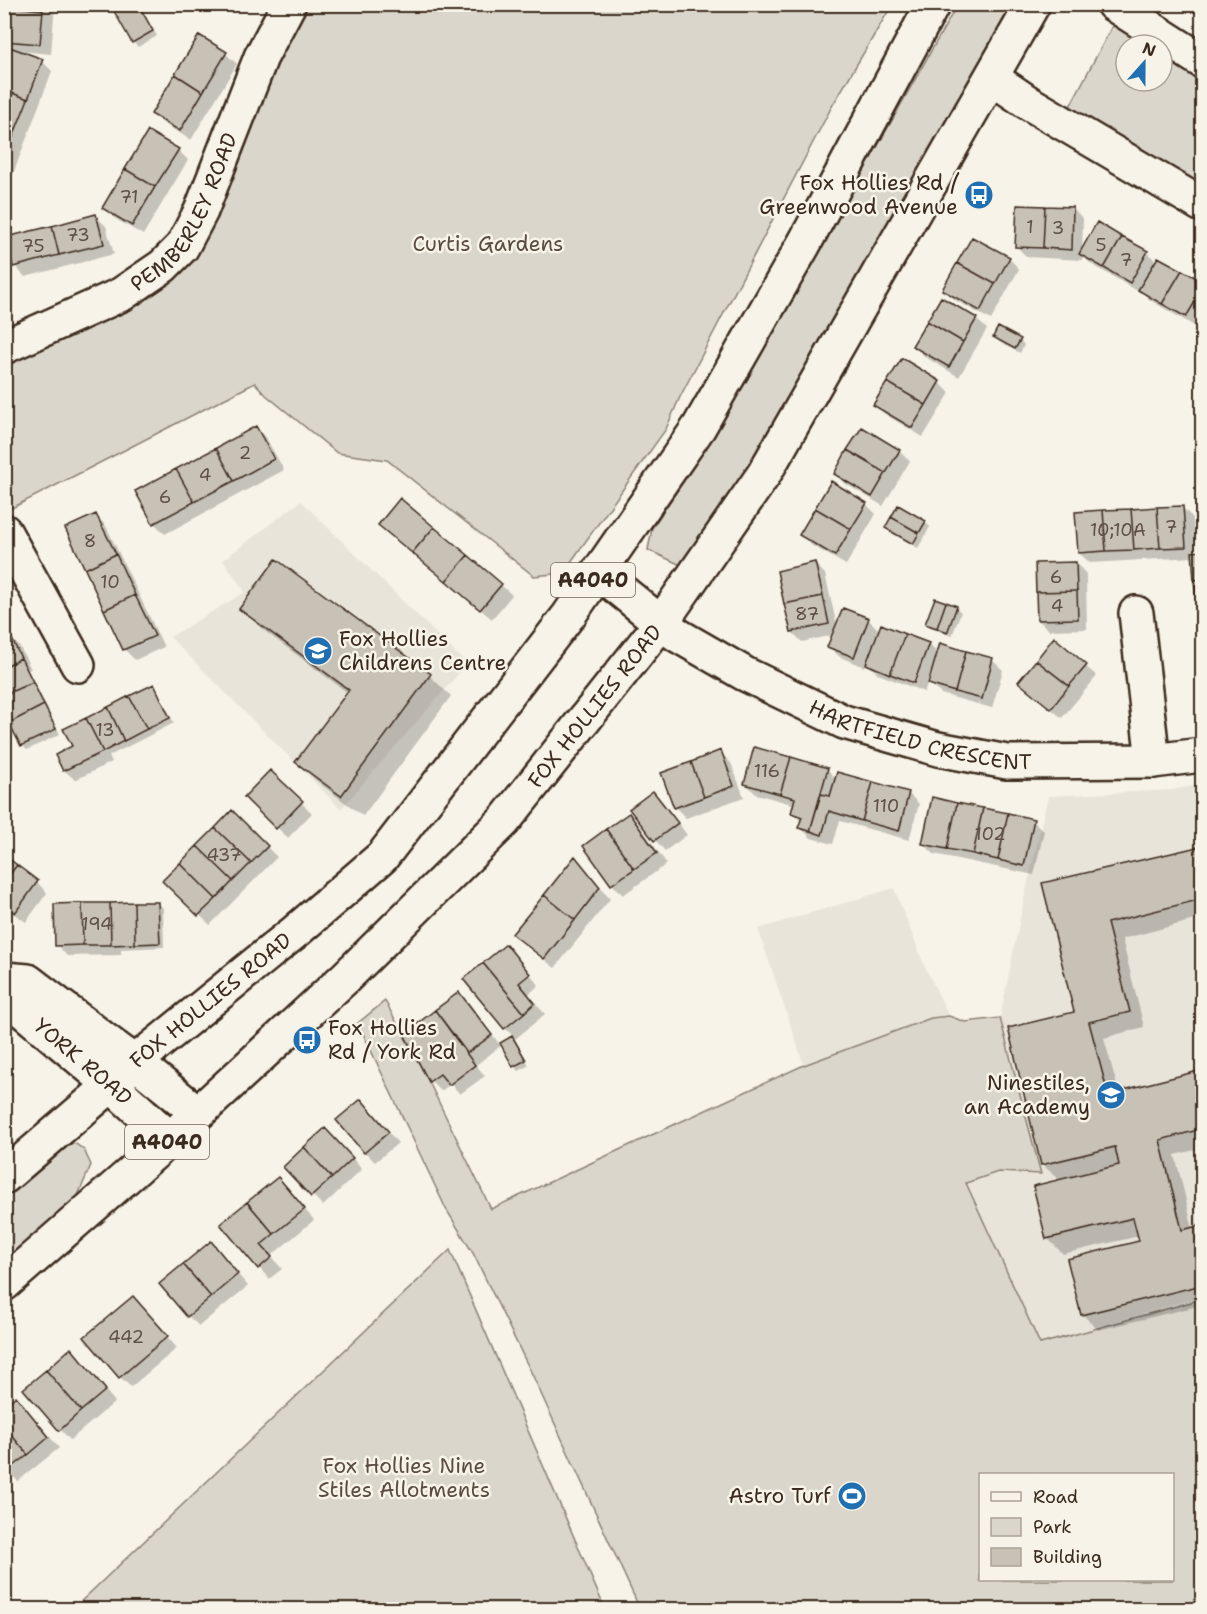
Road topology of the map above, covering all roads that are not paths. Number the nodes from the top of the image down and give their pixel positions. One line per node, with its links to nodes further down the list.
1 (289, 4): 8 (main road, PEMBERLEY ROAD)
2 (933, 4): 10 (main road, FOX HOLLIES ROAD / A4040)
3 (1033, 4): 6 (main road, FOX HOLLIES ROAD / A4040)
4 (1113, 4): 5 (main road)
5 (1203, 61)
6 (992, 78): 7 (main road); 12 (main road, FOX HOLLIES ROAD / A4040)
7 (1203, 205)
8 (4, 347)
9 (4, 531): 13 (main road)
10 (598, 572): 12 (main road, HARTFIELD CRESCENT); 17 (main road, FOX HOLLIES ROAD / A4040)
11 (1136, 613): 15 (main road)
12 (661, 623): 15 (main road, HARTFIELD CRESCENT); 19 (main road, FOX HOLLIES ROAD / A4040)
13 (78, 664)
14 (1203, 755): 15 (main road, HARTFIELD CRESCENT)
15 (1153, 761)
16 (5, 979): 17 (main road, YORK ROAD); 18 (main road, YORK ROAD)
17 (135, 1062): 18 (main road, FOX HOLLIES ROAD / A4040); 19 (main road, YORK ROAD)
18 (111, 1085): 20 (main road, YORK ROAD); 21 (main road, FOX HOLLIES ROAD / A4040)
19 (198, 1113): 20 (main road, FOX HOLLIES ROAD / A4040)
20 (170, 1139): 22 (main road, FOX HOLLIES ROAD / A4040)
21 (4, 1177)
22 (4, 1284)

